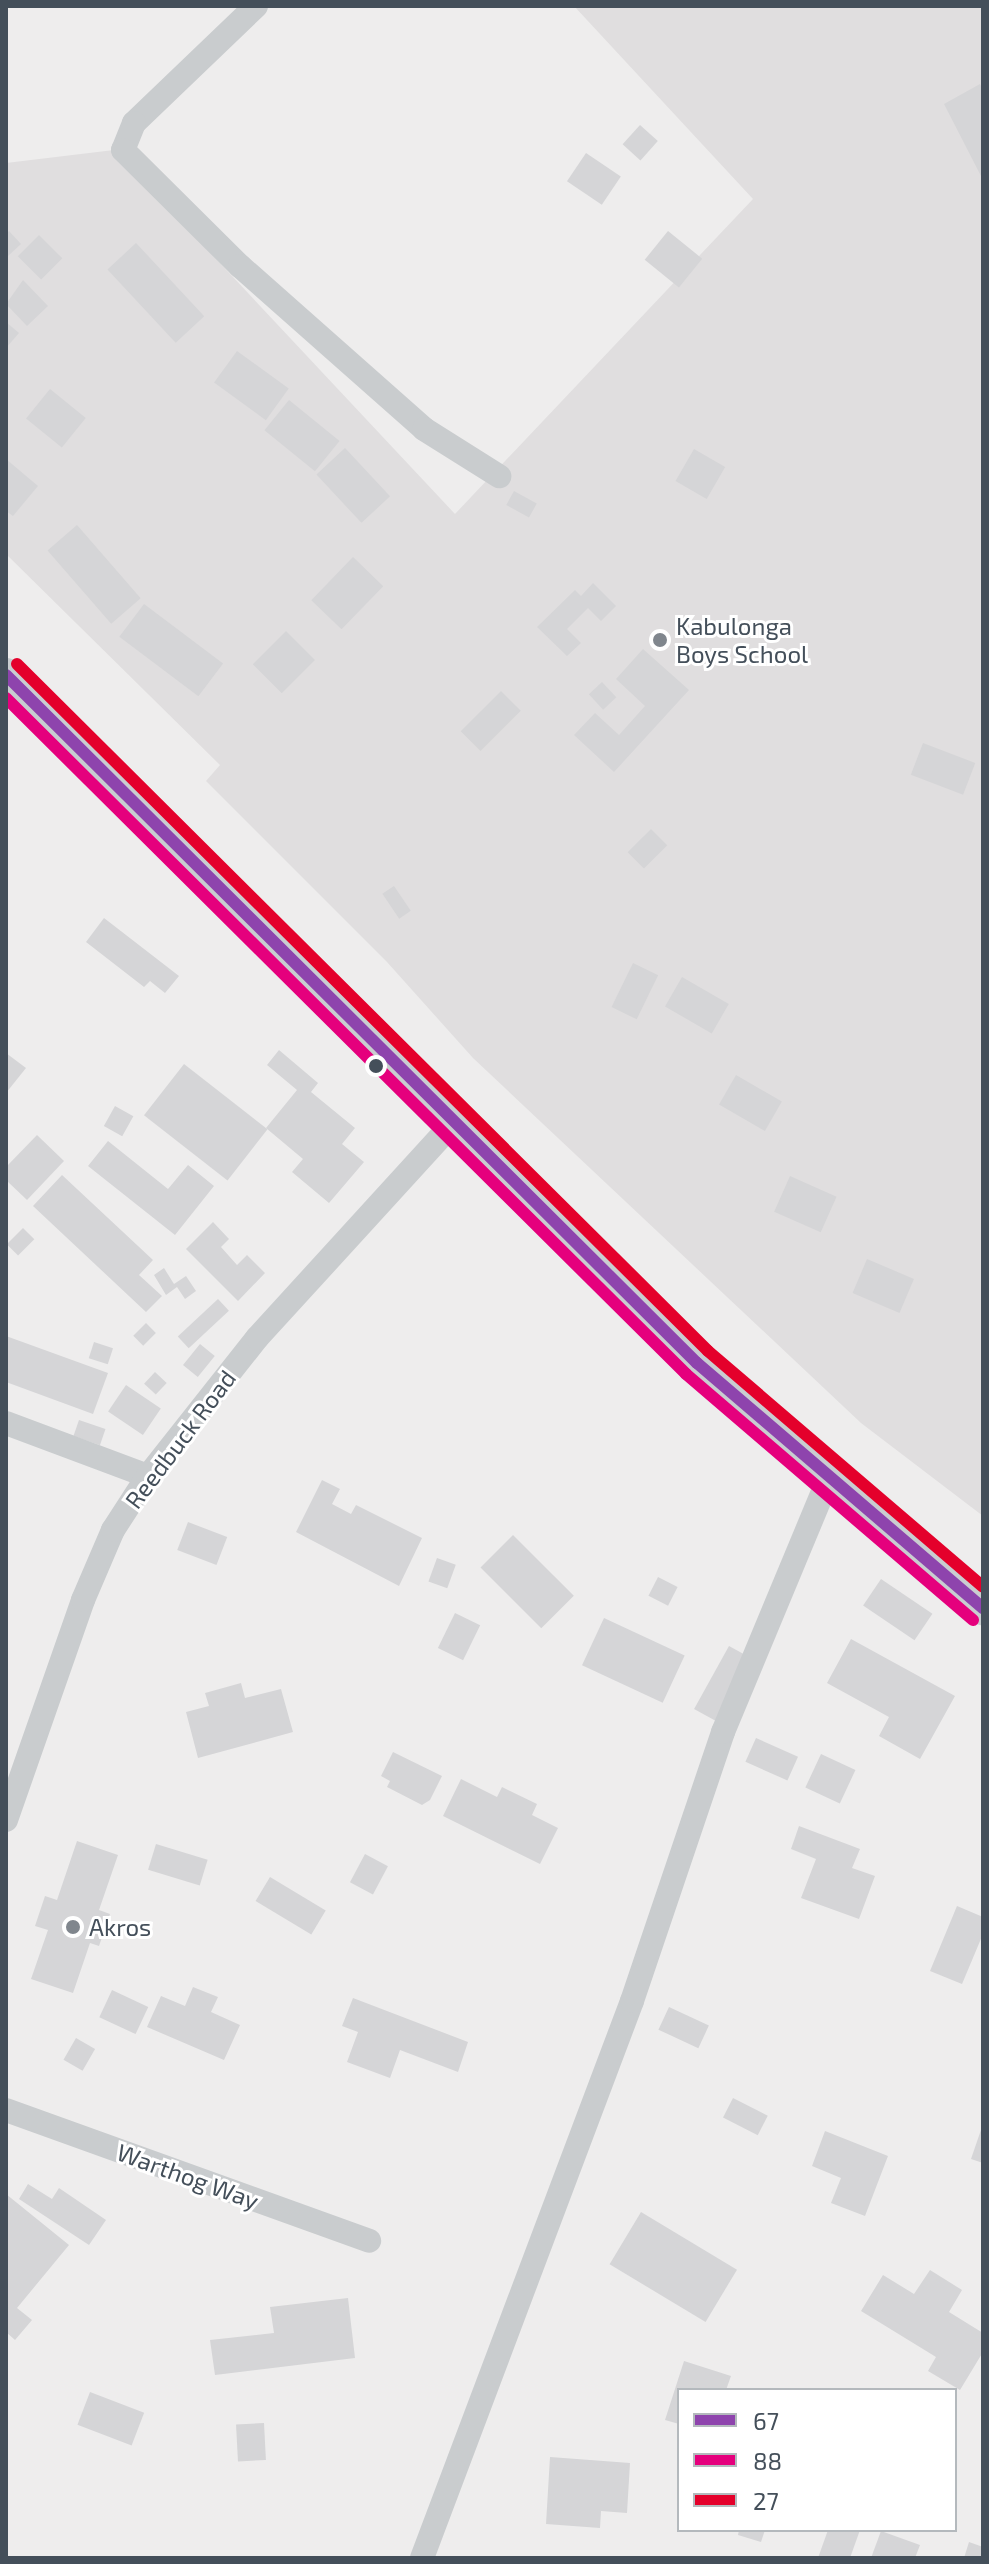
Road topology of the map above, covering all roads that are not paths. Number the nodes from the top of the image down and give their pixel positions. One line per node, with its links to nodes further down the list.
1 (256, 6): 2 (street)
2 (499, 476)
3 (6, 675): 4 (main road)
4 (456, 1120): 6 (street, Reedbuck Road); 7 (main road)
5 (6, 1423): 6 (street)
6 (148, 1476): 9 (street, Reedbuck Road)
7 (828, 1480): 8 (main road); 12 (street)
8 (983, 1608)
9 (6, 1820)
10 (6, 2110): 11 (street, Warthog Way)
11 (369, 2241)
12 (422, 2558)

